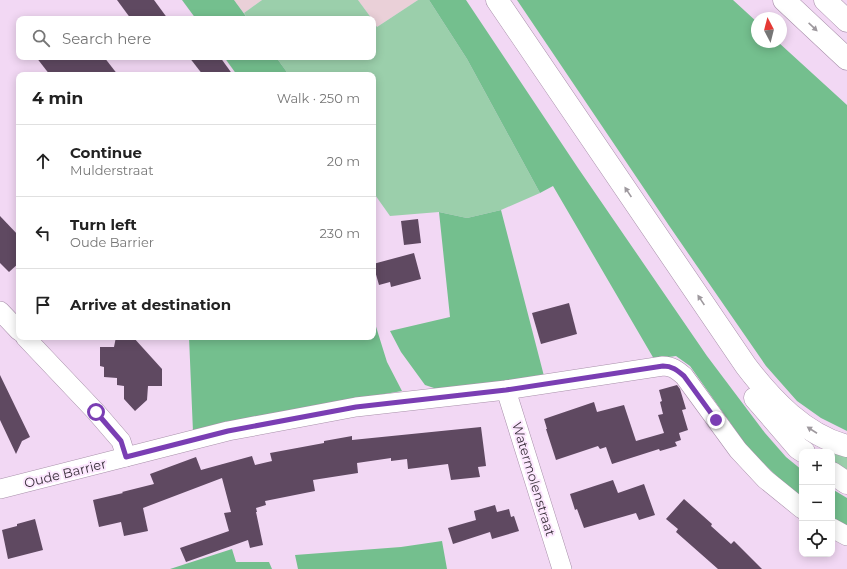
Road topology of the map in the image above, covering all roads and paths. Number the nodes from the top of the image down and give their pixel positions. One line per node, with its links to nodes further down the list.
1 (482, 0): 12 (highway)
2 (497, 0): 11 (highway, one-way to 2)
3 (784, 0): 6 (highway, one-way to 6)
4 (825, 0): 5 (highway)
5 (847, 21)
6 (847, 58)
7 (0, 311): 8 (street)
8 (16, 328)
9 (28, 340): 13 (street)
10 (506, 390): 13 (street, Oude Barrier); 17 (street, Oude Barrier); 20 (street, Watermolenstraat)
11 (847, 446)
12 (800, 449)
13 (126, 457): 16 (street, Oude Barrier)
14 (835, 475): 15 (highway)
15 (847, 483)
16 (0, 489)
17 (799, 507)
18 (835, 530): 19 (street)
19 (847, 536)
20 (562, 569)

